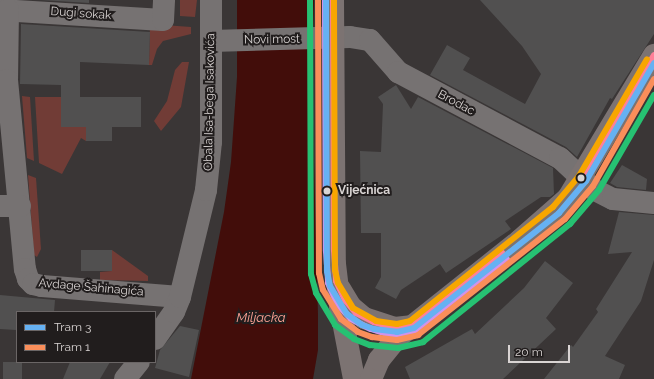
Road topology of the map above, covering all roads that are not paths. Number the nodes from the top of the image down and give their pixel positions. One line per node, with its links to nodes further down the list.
1 (211, 0): 6 (street, Obala Isa-bega Isakovića)
2 (333, 0): 5 (main road)
3 (4, 10): 4 (street, Dugi sokak); 10 (street, Avdage Šahinagića)
4 (163, 10)
5 (326, 38): 6 (street, Novi most); 8 (street, Brodac); 11 (main road)
6 (211, 41): 12 (street, Obala Isa-bega Isakovića)
7 (654, 55): 8 (main road)
8 (581, 178): 9 (street, Brodac); 13 (main road)
9 (654, 203)
10 (10, 206): 12 (street, Avdage Šahinagića)
11 (336, 281): 13 (main road); 17 (main road)
12 (180, 297): 14 (street, Obala Isa-bega Isakovića)
13 (411, 326): 18 (main road)
14 (156, 338)
15 (138, 363): 16 (street)
16 (125, 379)
17 (354, 379)
18 (371, 379)

